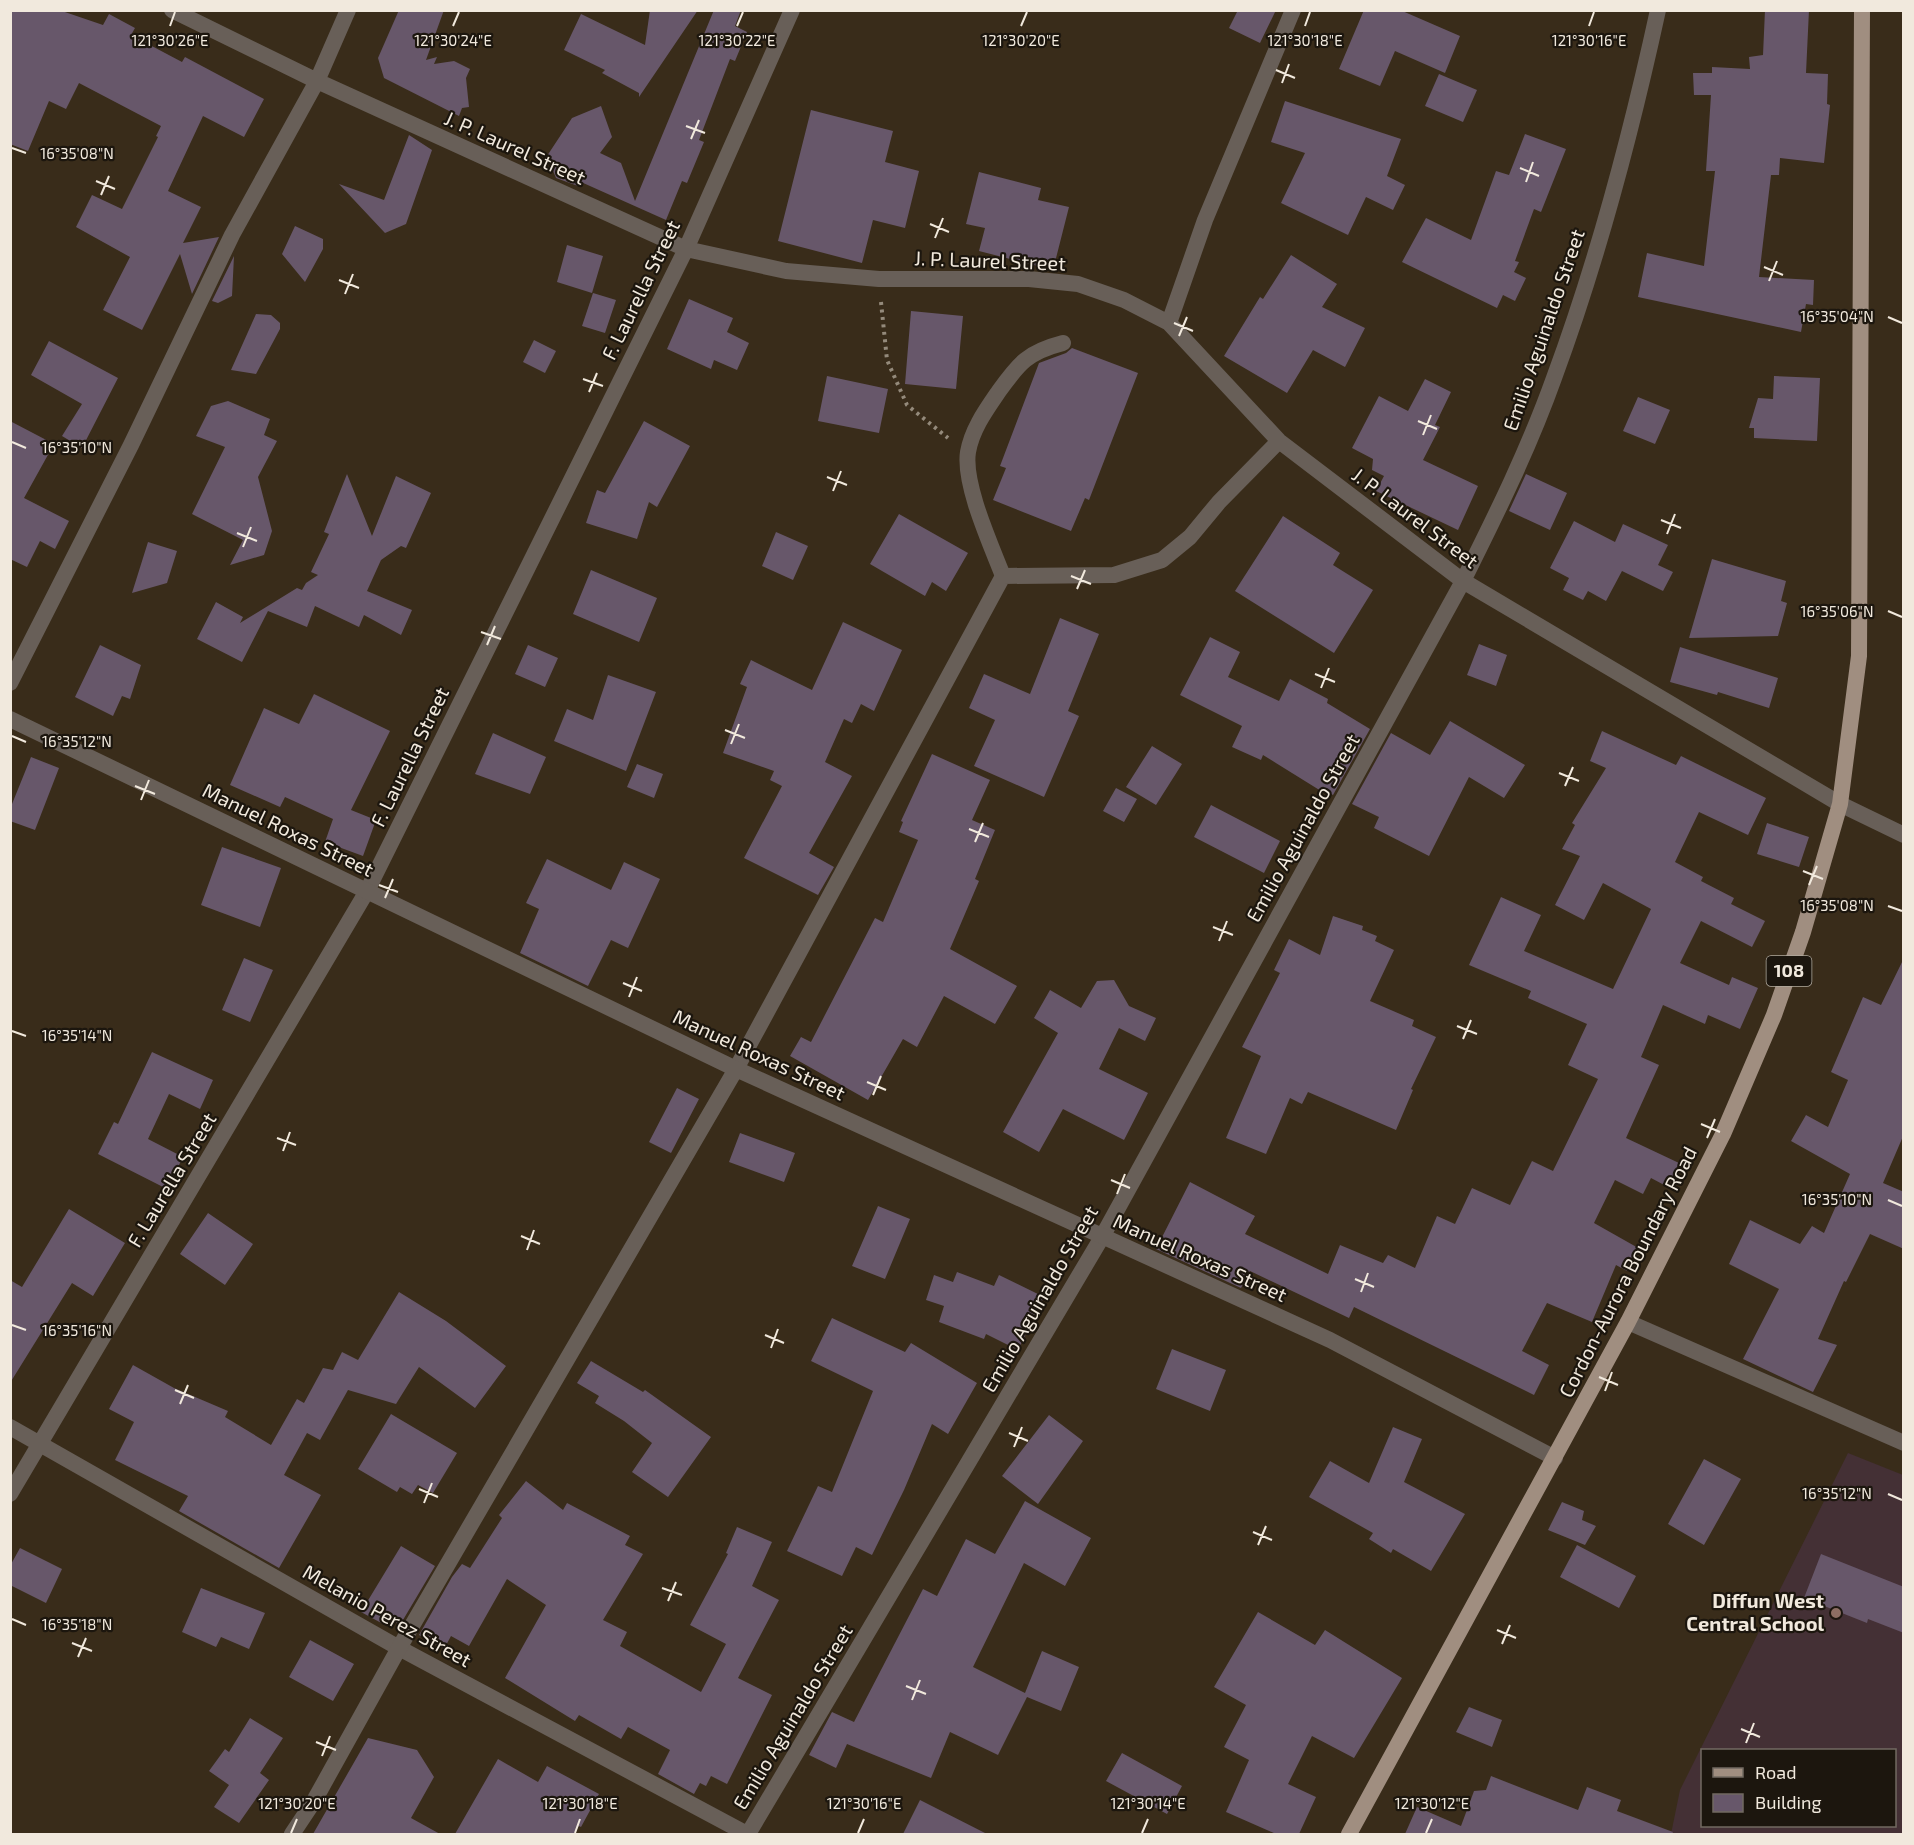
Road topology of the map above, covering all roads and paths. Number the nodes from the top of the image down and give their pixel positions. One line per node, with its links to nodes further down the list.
1 (172, 10): 7 (street, J. P. Laurel Street)
2 (348, 10): 7 (street)
3 (792, 10): 8 (street, F. Laurella Street)
4 (1293, 10): 10 (street)
5 (1658, 10): 15 (street, Emilio Aguinaldo Street)
6 (1862, 10): 18 (main road, Cordon-Aurora Boundary Road / 108)
7 (317, 81): 8 (street, J. P. Laurel Street); 16 (street)
8 (686, 249): 9 (street, J. P. Laurel Street); 20 (street, F. Laurella Street)
9 (879, 279): 10 (street, J. P. Laurel Street); 13 (path)
10 (1169, 323): 12 (street, J. P. Laurel Street)
11 (1063, 343): 13 (street)
12 (1279, 441): 14 (street); 15 (street, J. P. Laurel Street)
13 (968, 453): 14 (street)
14 (1003, 576): 21 (street)
15 (1464, 581): 18 (street, J. P. Laurel Street); 22 (street, Emilio Aguinaldo Street)
16 (10, 683)
17 (10, 720): 20 (street, Manuel Roxas Street)
18 (1839, 804): 19 (street, J. P. Laurel Street); 23 (main road, Cordon-Aurora Boundary Road / 108)
19 (1904, 835)
20 (367, 891): 21 (street, Manuel Roxas Street); 26 (street, F. Laurella Street)
21 (736, 1069): 22 (street, Manuel Roxas Street); 29 (street)
22 (1101, 1237): 27 (street, Manuel Roxas Street); 31 (street, Emilio Aguinaldo Street)
23 (1628, 1322): 25 (street); 27 (main road, Cordon-Aurora Boundary Road / 108)
24 (10, 1428): 26 (street, Melanio Perez Street)
25 (1904, 1443)
26 (40, 1445): 28 (street, F. Laurella Street); 29 (street, Melanio Perez Street)
27 (1555, 1458): 32 (main road, Cordon-Aurora Boundary Road / 108)
28 (10, 1494)
29 (399, 1648): 30 (street); 31 (street, Melanio Perez Street)
30 (292, 1834)
31 (747, 1834)
32 (1349, 1834)

